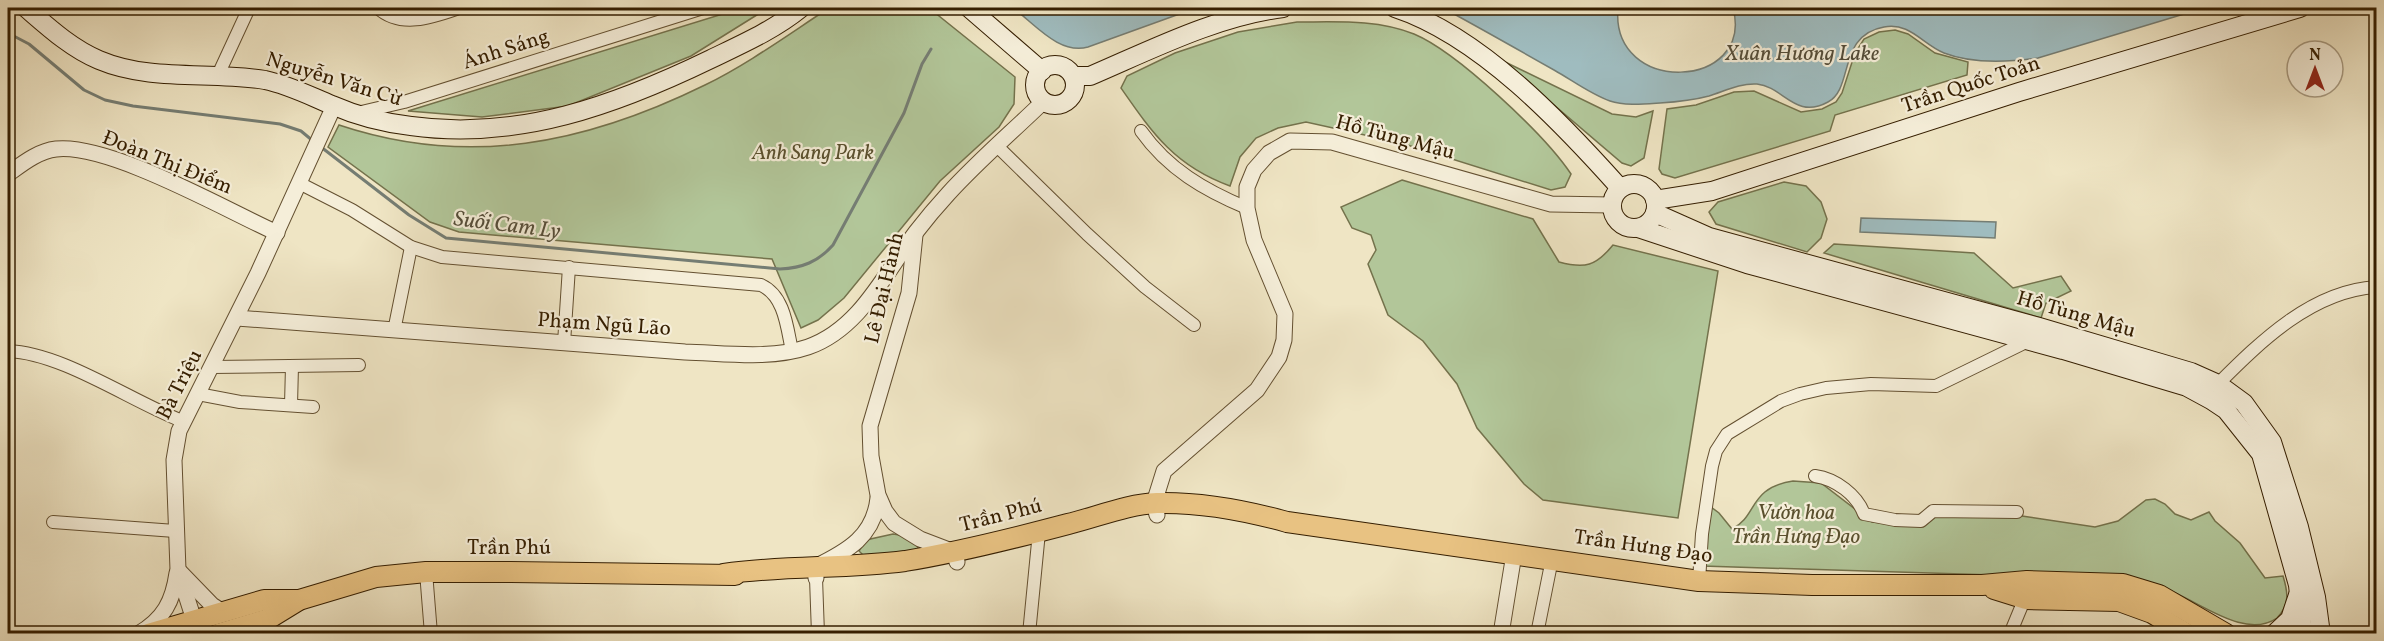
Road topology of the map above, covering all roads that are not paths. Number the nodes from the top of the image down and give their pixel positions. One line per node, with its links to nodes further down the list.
1 (26, 8): 12 (main road, Nguyễn Văn Cừ)
2 (249, 8): 12 (street)
3 (378, 8): 4 (street)
4 (459, 8)
5 (703, 8): 16 (street, Ánh Sáng)
6 (801, 8): 16 (main road, Nguyễn Văn Cừ)
7 (969, 8): 11 (main road)
8 (1283, 8): 13 (main road)
9 (1395, 8): 21 (main road)
10 (2300, 8): 23 (main road, Trần Quốc Toản)
11 (1042, 71): 13 (main road); 14 (main road)
12 (218, 75): 15 (main road, Nguyễn Văn Cừ)
13 (1073, 76): 14 (main road)
14 (1044, 101): 18 (street, Lê Đại Hành)
15 (334, 106): 16 (main road, Nguyễn Văn Cừ); 20 (street, Bà Triệu)
16 (354, 113)
17 (1141, 131): 24 (street)
18 (998, 147): 26 (street, Lê Đại Hành); 32 (street)
19 (8, 174): 27 (street, Đoàn Thị Điểm)
20 (301, 177): 27 (street, Bà Triệu); 28 (street)
21 (1620, 188): 22 (main road); 23 (main road)
22 (1611, 204): 24 (street, Hồ Tùng Mậu); 25 (main road)
23 (1655, 207): 25 (main road); 34 (main road, Hồ Tùng Mậu)
24 (1247, 208): 48 (street, Hồ Tùng Mậu)
25 (1638, 228): 34 (main road, Hồ Tùng Mậu)
26 (916, 232): 37 (street, Phạm Ngũ Lão); 47 (street, Lê Đại Hành)
27 (278, 233): 31 (street, Bà Triệu)
28 (411, 247): 29 (street); 33 (street)
29 (569, 267): 35 (street); 37 (street)
30 (2376, 287): 41 (street)
31 (237, 318): 33 (street, Phạm Ngũ Lão); 40 (street, Bà Triệu)
32 (1194, 325)
33 (394, 332): 35 (street, Phạm Ngũ Lão)
34 (2033, 334): 41 (main road, Hồ Tùng Mậu); 59 (street); 60 (main road, Hồ Tùng Mậu)
35 (564, 343): 37 (street, Phạm Ngũ Lão)
36 (8, 351): 45 (street)
37 (792, 351)
38 (359, 365): 39 (street)
39 (292, 366): 40 (street); 43 (street)
40 (212, 367): 42 (street, Bà Triệu)
41 (2218, 384): 64 (main road, Hồ Tùng Mậu)
42 (198, 394): 43 (street); 45 (street, Bà Triệu)
43 (291, 405): 44 (street)
44 (313, 407)
45 (182, 421): 51 (street, Bà Triệu)
46 (1815, 476): 49 (street)
47 (878, 495): 54 (street, Lê Đại Hành); 58 (street, Lê Đại Hành)
48 (1156, 509): 52 (main road, Trần Phú); 53 (main road, Trần Phú)
49 (2017, 512)
50 (53, 522): 51 (street)
51 (175, 531): 56 (street, Bà Triệu)
52 (1039, 538): 54 (main road, Trần Phú); 69 (street)
53 (1514, 554): 55 (main road, Trần Hưng Đạo); 70 (street)
54 (956, 557): 58 (main road, Trần Phú)
55 (1552, 559): 59 (main road, Trần Hưng Đạo); 71 (street)
56 (178, 570): 62 (street, Bà Triệu); 63 (street); 65 (street)
57 (426, 572): 58 (main road, Trần Phú); 63 (main road, Trần Phú); 67 (street)
58 (816, 572): 68 (street)
59 (1699, 581): 61 (main road, Trần Hưng Đạo)
60 (2298, 585): 64 (main road, Hồ Tùng Mậu); 75 (main road)
61 (2027, 590): 72 (street); 73 (main road, Trần Hưng Đạo); 74 (main road, Trần Hưng Đạo)
62 (198, 627): 63 (main road, Trần Phú); 66 (main road, Trần Phú)
63 (226, 627)
64 (2317, 632)
65 (138, 633)
66 (148, 633)
67 (431, 633)
68 (818, 633)
69 (1029, 633)
70 (1501, 633)
71 (1538, 633)
72 (2010, 633)
73 (2187, 633)
74 (2226, 633)
75 (2274, 633)

